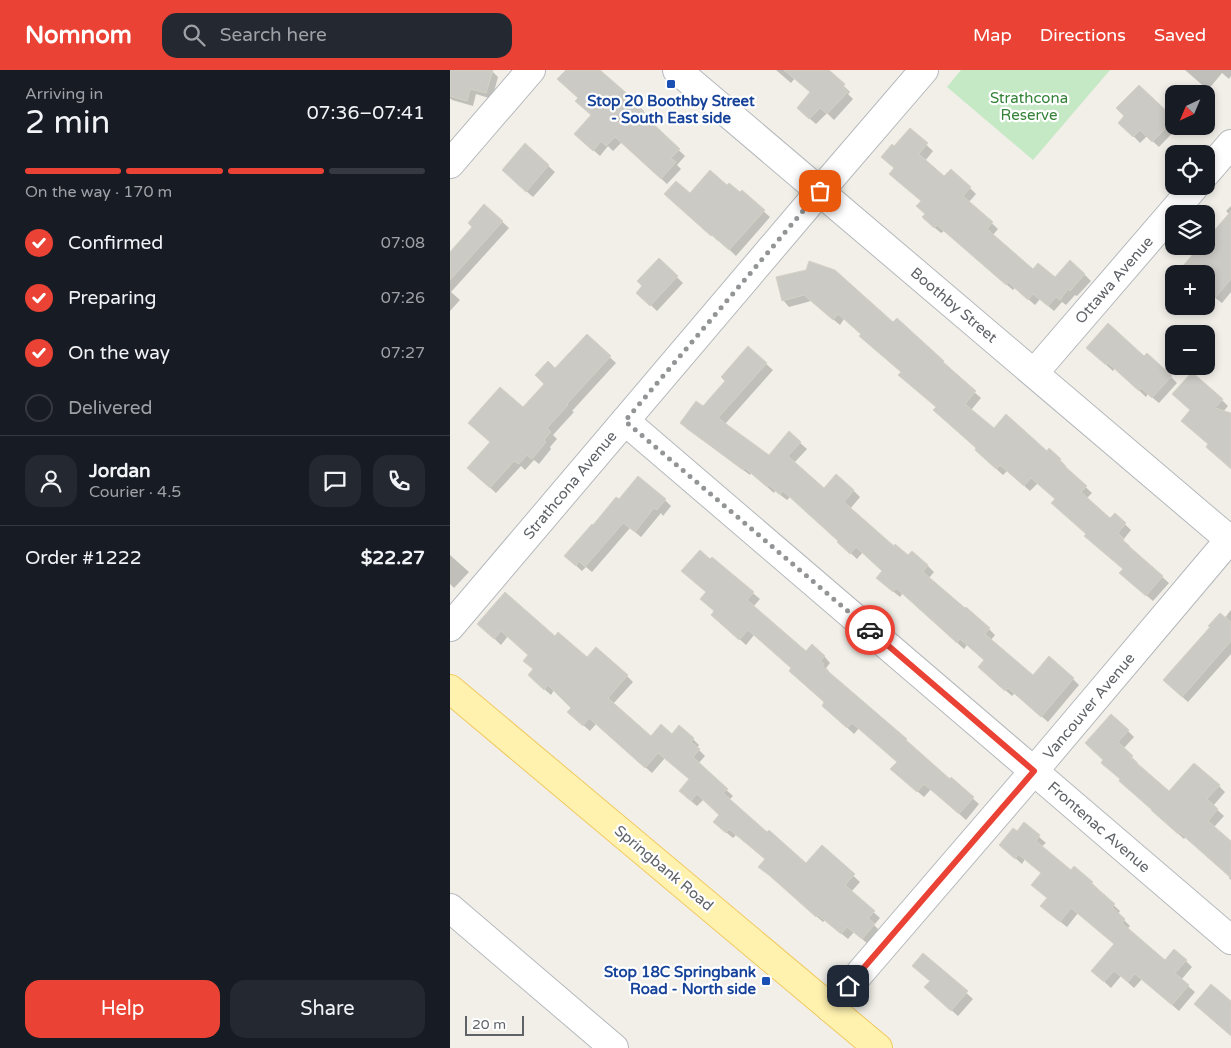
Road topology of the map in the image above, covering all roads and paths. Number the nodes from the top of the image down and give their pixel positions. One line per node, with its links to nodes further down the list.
1 (531, 70): 6 (street)
2 (677, 70): 7 (street, Boothby Street)
3 (924, 70): 7 (street, Strathcona Avenue)
4 (1231, 144): 5 (street)
5 (1215, 163)
6 (450, 164)
7 (820, 191): 9 (street, Boothby Street); 10 (street, Strathcona Avenue)
8 (1187, 195): 9 (street, Ottawa Avenue)
9 (1034, 373): 11 (street, Boothby Street)
10 (625, 421): 12 (street, Strathcona Avenue); 14 (street, Frontenac Avenue)
11 (1230, 540): 14 (street, Vancouver Avenue)
12 (450, 627)
13 (450, 689): 17 (main road, Springbank Road)
14 (1034, 771): 16 (street, Frontenac Avenue); 17 (street, Vancouver Avenue)
15 (450, 908): 18 (street)
16 (1231, 940)
17 (830, 1008): 19 (main road, Springbank Road)
18 (614, 1048)
19 (878, 1048)

